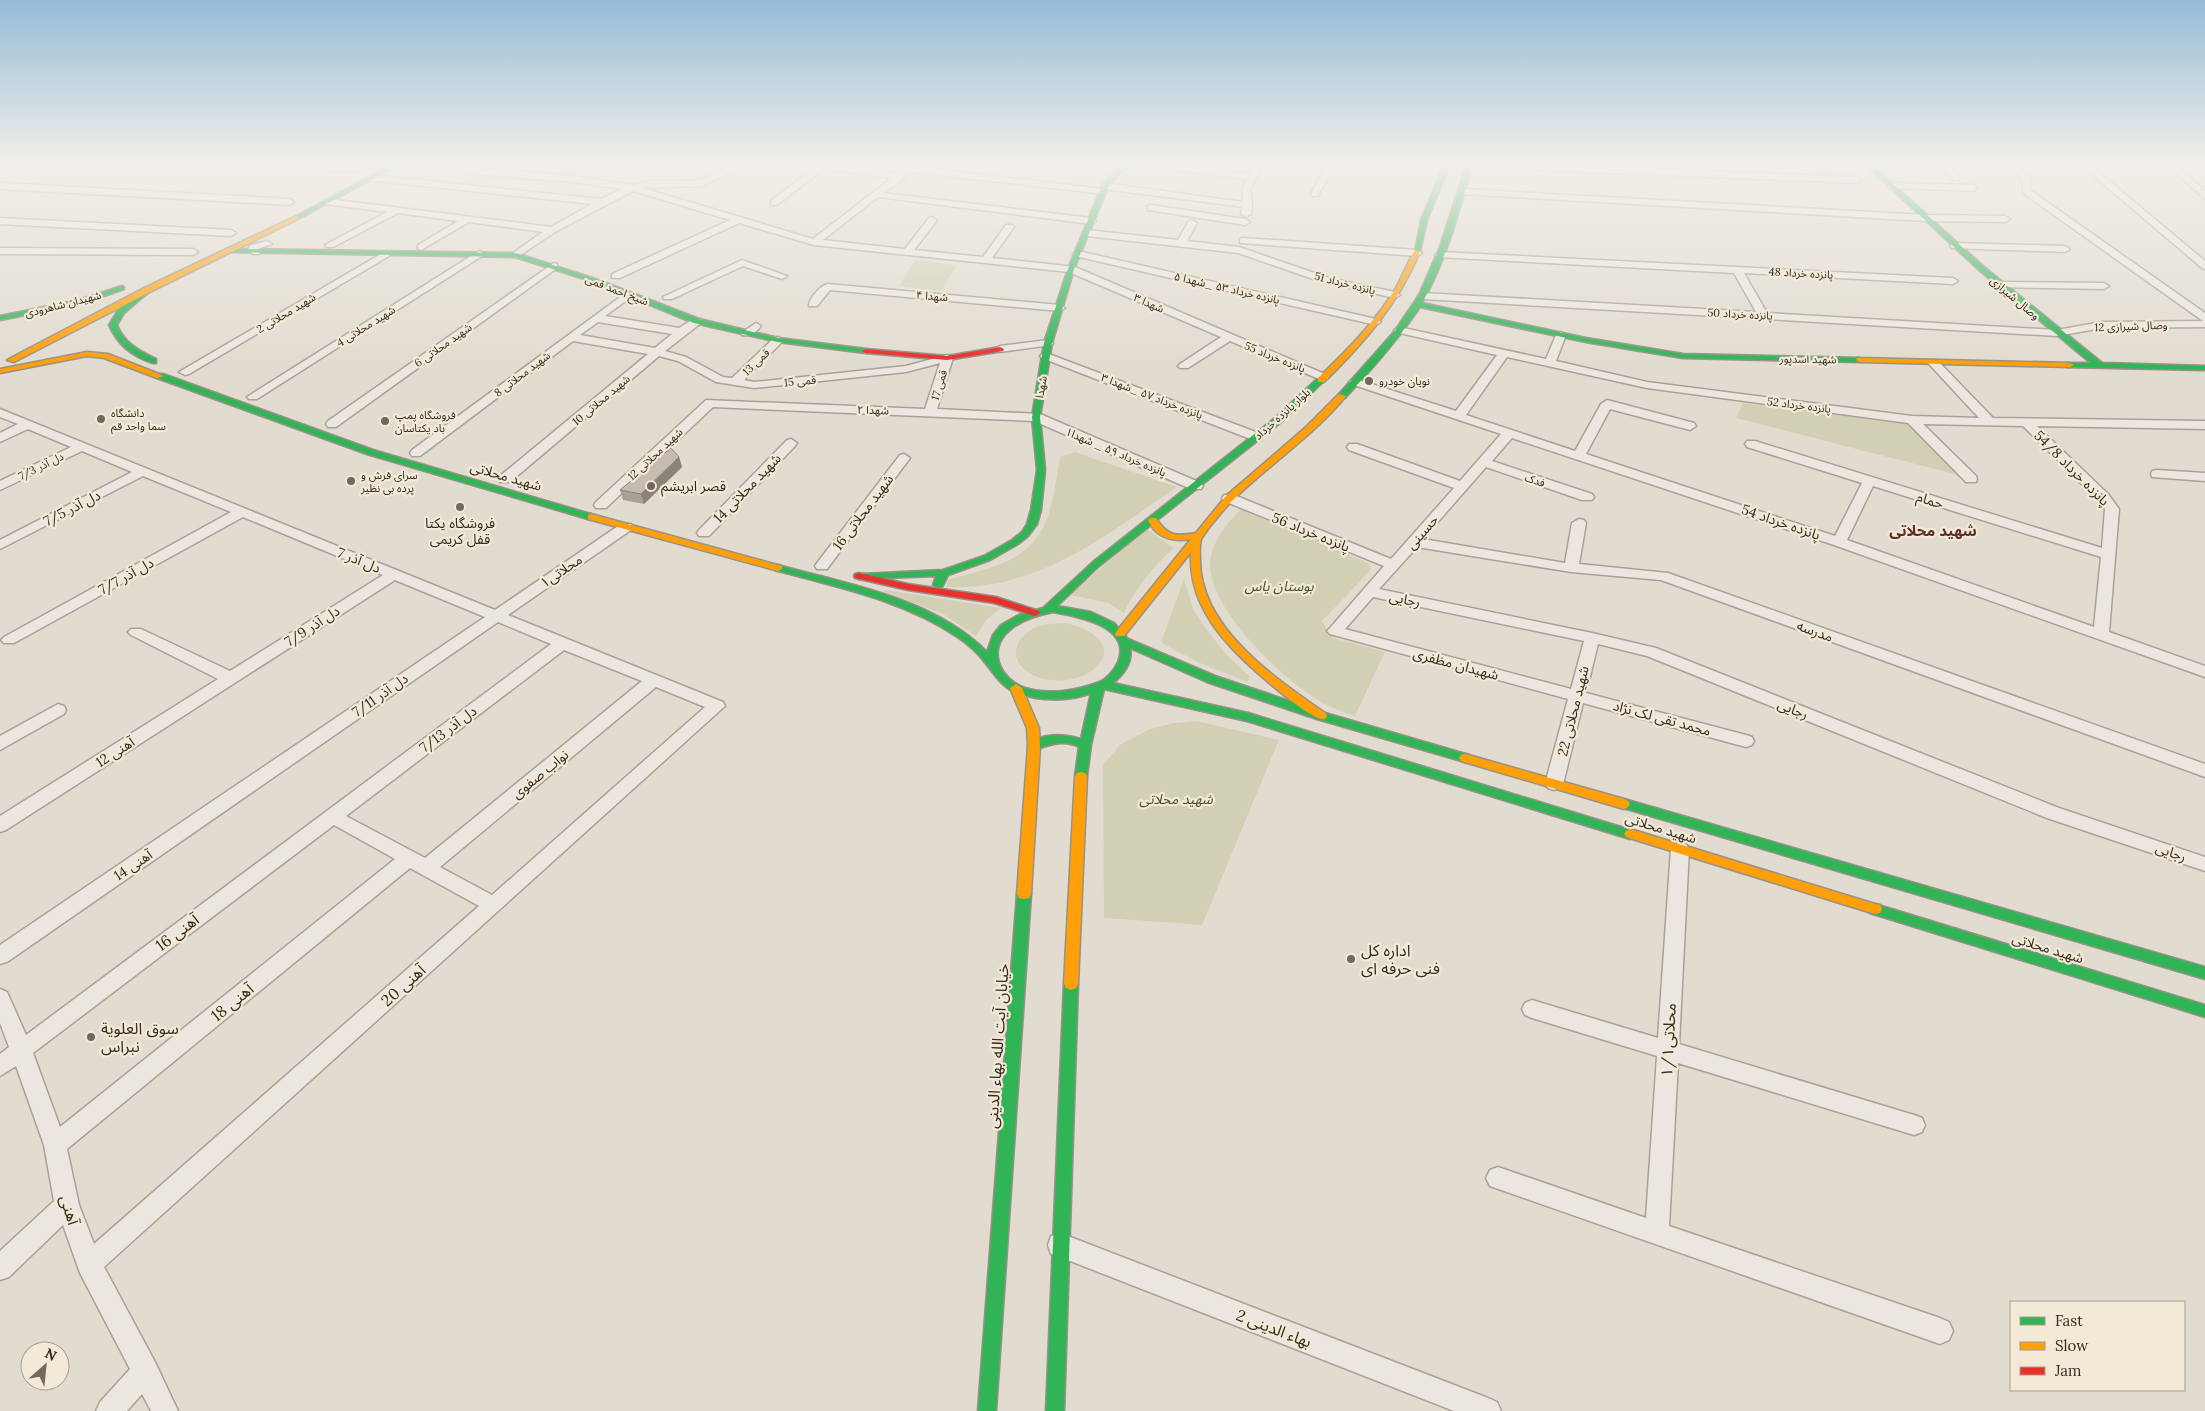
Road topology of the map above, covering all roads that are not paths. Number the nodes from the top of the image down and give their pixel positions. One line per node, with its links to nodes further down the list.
1 (235, 231): 27 (main road)
2 (272, 231): 20 (main road)
3 (357, 231): 23 (street)
4 (448, 231): 26 (street)
5 (551, 231): 31 (street)
6 (713, 231): 45 (street)
7 (774, 231): 19 (street, شهدا ۳)
8 (829, 231): 19 (street)
9 (924, 231): 33 (street)
10 (1006, 231): 39 (street)
11 (1188, 231): 21 (street)
12 (1243, 231): 24 (street)
13 (1422, 231): 34 (main road, بلوار پانزده خرداد)
14 (1450, 231): 38 (main road)
15 (1939, 231): 25 (main road, وصال شیرازی)
16 (2082, 231): 61 (street)
17 (2164, 231): 42 (street)
18 (1087, 233): 21 (street); 37 (main road, شهدا)
19 (814, 242): 33 (street, شهدا ۳)
20 (247, 243): 22 (main road, شیخ احمد قمی); 30 (main road)
21 (1181, 243): 24 (street)
22 (266, 244): 23 (main road, شیخ احمد قمی); 32 (street)
23 (330, 245): 26 (main road, شیخ احمد قمی)
24 (1241, 245): 34 (street); 52 (street, پانزده خرداد 51)
25 (1955, 246): 28 (street); 48 (main road, وصال شیرازی)
26 (421, 247): 31 (main road, شیخ احمد قمی)
27 (201, 248): 29 (street); 40 (main road)
28 (2065, 249)
29 (0, 251)
30 (231, 251): 32 (main road, شیخ احمد قمی); 50 (main road)
31 (520, 251): 36 (main road, شیخ احمد قمی); 41 (main road, شیخ احمد قمی); 45 (main road, شیخ احمد قمی)
32 (256, 252): 35 (main road, شیخ احمد قمی)
33 (907, 252): 39 (street, شهدا ۳)
34 (1417, 253): 52 (main road, بلوار پانزده خرداد)
35 (386, 254): 36 (main road, شیخ احمد قمی); 93 (street, شهید محلاتی 2)
36 (480, 254): 98 (street, شهید محلاتی 4)
37 (1078, 254): 43 (main road, شهدا); 63 (street, پانزده خرداد ۵۳ _شهدا ۵)
38 (1440, 255): 44 (street, پانزده خرداد 48); 54 (main road)
39 (986, 260): 43 (street, شهدا ۳)
40 (168, 265)
41 (554, 266): 51 (main road, شیخ احمد قمی); 106 (street, شهید محلاتی 6)
42 (2205, 266)
43 (1071, 269): 56 (main road, شهدا); 75 (street, شهدا ۳)
44 (1737, 270): 47 (street, پانزده خرداد 48); 57 (street)
45 (616, 276): 53 (main road, شیخ احمد قمی)
46 (782, 276): 53 (street)
47 (1953, 281)
48 (1999, 285): 49 (street); 71 (main road, وصال شیرازی)
49 (2104, 286)
50 (147, 290): 69 (main road); 88 (main road)
51 (627, 294): 60 (street, شهید محلاتی 8); 62 (main road, شیخ احمد قمی)
52 (1395, 295): 63 (main road, بلوار پانزده خرداد)
53 (668, 297): 65 (main road, شیخ احمد قمی)
54 (1420, 300): 57 (street, پانزده خرداد 50); 66 (main road); 73 (main road, شهید اسدپور)
55 (813, 304): 56 (street, شهدا ۴)
56 (1060, 308): 78 (main road, شهدا)
57 (1763, 316): 71 (street, پانزده خرداد 50)
58 (0, 318): 59 (main road, شهیدان شاهرودی); 67 (main road)
59 (64, 318)
60 (596, 318): 68 (street); 74 (street, شهید محلاتی 8)
61 (2205, 318)
62 (697, 321): 68 (street, شهید محلاتی 10); 70 (main road, شیخ احمد قمی)
63 (1376, 322): 94 (main road, بلوار پانزده خرداد)
64 (2205, 324): 71 (street, وصال شیرازی 12)
65 (756, 326): 70 (street); 79 (main road, شیخ احمد قمی)
66 (1399, 330): 81 (street, پانزده خرداد 52); 96 (main road)
67 (6, 331)
68 (681, 332): 80 (street, شهید محلاتی 10)
69 (115, 333): 72 (main road); 87 (main road)
70 (746, 333): 76 (main road, شیخ احمد قمی)
71 (2057, 333): 90 (main road, وصال شیرازی)
72 (102, 334)
73 (1562, 335): 85 (main road, شهید اسدپور); 86 (street)
74 (571, 337): 80 (street, قمی 15); 121 (street, شهید محلاتی 8)
75 (1228, 338): 89 (street); 94 (street, پانزده خرداد 55)
76 (778, 340): 84 (main road, شیخ احمد قمی); 97 (street, قمی 13)
77 (76, 343): 82 (main road)
78 (1048, 343): 79 (street, شیخ احمد قمی); 83 (main road, شهدا)
79 (1000, 348): 84 (main road, شیخ احمد قمی)
80 (658, 352): 97 (street, قمی 15); 129 (street, شهید محلاتی 10)
81 (1504, 353): 86 (street, پانزده خرداد 52); 103 (street)
82 (87, 354): 92 (main road, شهید محلاتی); 141 (main road, شهید محلاتی)
83 (1046, 356): 104 (main road, شهدا); 114 (street, پانزده خرداد ۵۷ _شهدا ۳)
84 (947, 358): 97 (street, قمی 15); 102 (street, قمی 17)
85 (1934, 362): 90 (main road, شهید اسدپور); 107 (street)
86 (1550, 363): 105 (street, پانزده خرداد 52)
87 (162, 364)
88 (0, 365)
89 (1184, 366)
90 (2100, 366): 91 (main road, شهید اسدپور)
91 (2205, 368)
92 (0, 371)
93 (181, 371): 95 (main road)
94 (1323, 377): 114 (main road, بلوار پانزده خرداد)
95 (202, 378)
96 (1355, 382): 103 (street, پانزده خرداد 54); 136 (main road)
97 (734, 383)
98 (249, 395): 99 (main road)
99 (271, 403)
100 (710, 403): 102 (street, شهدا ۲); 137 (street, شهید محلاتی 12)
101 (0, 412): 108 (street, دل آذر 7)
102 (930, 413): 104 (street, شهدا ۲)
103 (1459, 416): 113 (street, پانزده خرداد 54)
104 (1036, 417): 133 (street, پانزده خرداد ۵۹ _ شهدا۱); 151 (main road, شهدا)
105 (1912, 420): 107 (street, پانزده خرداد 52); 130 (street)
106 (327, 422): 112 (main road)
107 (1990, 422): 109 (street, پانزده خرداد 52)
108 (28, 424): 115 (street); 118 (street, دل آذر 7)
109 (2028, 424): 110 (street, پانزده خرداد 52); 147 (street, پانزده خرداد 54/8)
110 (2205, 425)
111 (1690, 426): 122 (street)
112 (350, 430)
113 (1510, 432): 122 (street, پانزده خرداد 54); 125 (street, حسینی)
114 (1257, 437): 133 (main road, بلوار پانزده خرداد)
115 (0, 438)
116 (791, 443): 142 (street, شهید محلاتی 14)
117 (1751, 444): 131 (street, حمام)
118 (82, 446): 126 (street, دل آذر 7); 132 (street, دل آذر 7/3)
119 (1353, 447): 134 (street)
120 (401, 448): 121 (main road)
121 (416, 453): 123 (main road)
122 (1579, 454): 145 (street, پانزده خرداد 54)
123 (434, 458)
124 (904, 458): 148 (street, شهید محلاتی 16)
125 (1483, 462): 134 (street, حسینی); 135 (street, فدک)
126 (143, 471): 138 (street, دل آذر 7); 146 (street, دل آذر 7/5)
127 (2157, 474): 128 (street)
128 (2205, 477)
129 (505, 479)
130 (1971, 479)
131 (1869, 480): 145 (street); 147 (street, حمام)
132 (0, 486)
133 (1196, 486): 139 (main road, بلوار پانزده خرداد)
134 (1462, 486): 144 (street, حسینی)
135 (1586, 497)
136 (1229, 498): 143 (main road); 149 (street, پانزده خرداد 56)
137 (601, 505)
138 (242, 512): 152 (street, دل آذر 7); 164 (street, دل آذر 7/7)
139 (1153, 520): 143 (main road); 156 (main road, بلوار پانزده خرداد)
140 (1579, 523): 150 (street)
141 (626, 527): 158 (street, محلاتی۱); 166 (main road, شهید محلاتی)
142 (703, 533)
143 (1197, 537): 162 (main road); 177 (main road)
144 (1413, 542): 149 (street, حسینی); 150 (street, مدرسه)
145 (1840, 542): 161 (street, پانزده خرداد 54)
146 (0, 545)
147 (2108, 555): 161 (street, پانزده خرداد 54/8)
148 (818, 565): 153 (main road)
149 (1393, 565): 155 (street, حسینی)
150 (1571, 568): 182 (street, مدرسه)
151 (944, 573): 153 (main road, شهدا); 154 (main road)
152 (394, 574): 158 (street, دل آذر 7); 168 (street, دل آذر 7/9)
153 (862, 577): 154 (main road)
154 (940, 592): 157 (main road)
155 (1370, 592): 159 (street, حسینی); 163 (street, رجایی)
156 (1047, 610): 157 (main road); 162 (main road)
157 (1035, 613): 166 (main road)
158 (496, 616): 165 (street, دل آذر 7); 183 (street, دل آذر 7/11)
159 (1335, 631): 173 (street, شهیدان مظفری)
160 (136, 632): 168 (street)
161 (2101, 634): 167 (street, پانزده خرداد 54)
162 (1123, 638): 169 (main road, شهید محلاتی); 171 (main road)
163 (1592, 638): 173 (street, شهید محلاتی 22); 188 (street, رجایی)
164 (9, 640)
165 (563, 643): 170 (street, دل آذر 7); 185 (street, دل آذر 7/13)
166 (993, 664): 172 (main road)
167 (2205, 672)
168 (230, 678): 186 (street, آهنی 12)
169 (1211, 679): 175 (main road); 177 (main road, شهید محلاتی)
170 (654, 680): 174 (street, دل آذر 7); 189 (street, نواب صفوی)
171 (1101, 687): 172 (main road); 175 (main road, شهید محلاتی); 180 (main road)
172 (1016, 688): 181 (main road, خیابان آیت الله بهاء الدینی)
173 (1578, 696): 178 (street, محمد تقی لک نژاد); 184 (street, شهید محلاتی 22)
174 (718, 706): 190 (street, آهنی 20)
175 (1200, 707): 187 (main road, شهید محلاتی)
176 (58, 710): 179 (street)
177 (1321, 716): 184 (main road, شهید محلاتی)
178 (1746, 741)
179 (0, 744)
180 (1085, 745): 181 (main road); 204 (main road)
181 (1034, 746): 211 (main road, خیابان آیت الله بهاء الدینی)
182 (2205, 771)
183 (265, 774): 191 (street, آهنی 14)
184 (1554, 784): 192 (main road, شهید محلاتی)
185 (332, 816): 189 (street); 196 (street, آهنی 16)
186 (0, 825)
187 (1680, 849): 195 (main road, شهید محلاتی); 197 (street, محلاتی۱/۱)
188 (2205, 862)
189 (418, 863): 190 (street); 200 (street, آهنی 18)
190 (494, 905): 205 (street, آهنی 20)
191 (0, 956)
192 (2205, 973)
193 (0, 998): 196 (street, آهنی)
194 (1532, 1008): 197 (street)
195 (2205, 1012)
196 (21, 1049): 198 (street, آهنی 16); 200 (street, آهنی)
197 (1668, 1051): 199 (street); 203 (street, محلاتی۱/۱)
198 (0, 1066)
199 (1914, 1125)
200 (54, 1145): 202 (street, آهنی)
201 (1498, 1178): 203 (street)
202 (67, 1205): 205 (street, آهنی); 206 (street)
203 (1657, 1231): 207 (street)
204 (1060, 1245): 212 (main road); 213 (street, بهاء الدینی 2)
205 (89, 1264): 208 (street, آهنی)
206 (0, 1268)
207 (1940, 1331)
208 (146, 1371): 209 (street); 210 (street, آهنی)
209 (109, 1411)
210 (165, 1411)
211 (987, 1411)
212 (1055, 1411)
213 (1488, 1411)

